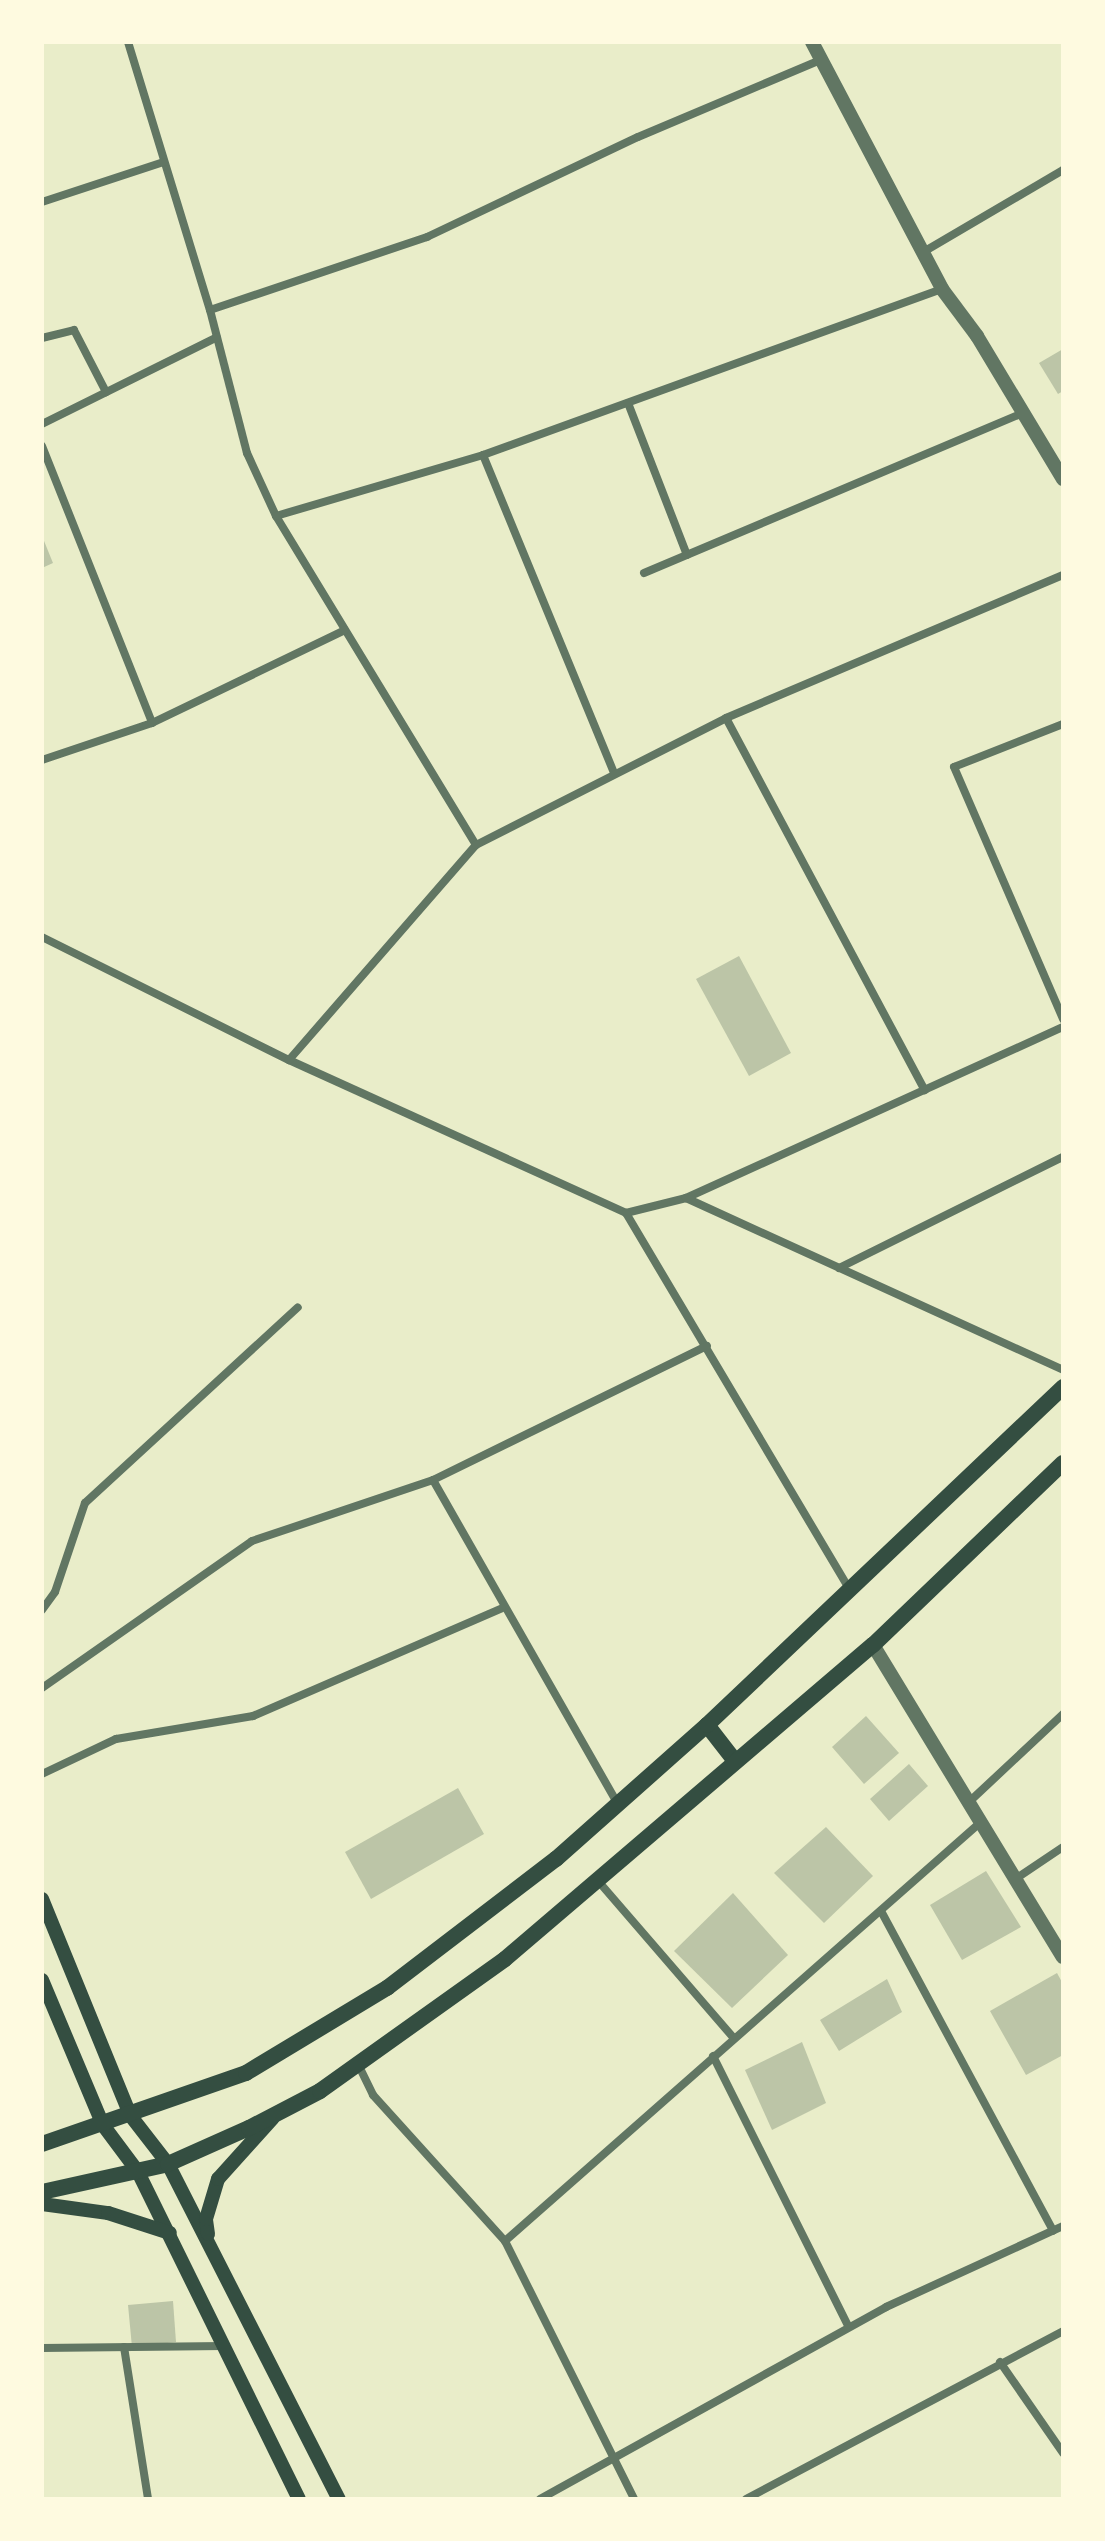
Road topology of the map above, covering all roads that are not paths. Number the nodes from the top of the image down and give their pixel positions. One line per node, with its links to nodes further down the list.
1 (128, 42): 4 (street)
2 (812, 42): 3 (street)
3 (820, 60): 7 (street); 9 (street)
4 (164, 162): 6 (street); 9 (street)
5 (1063, 170): 7 (street)
6 (42, 202)
7 (925, 251): 8 (street)
8 (942, 289): 13 (street); 14 (street)
9 (210, 310): 10 (street)
10 (217, 337): 12 (street); 19 (street)
11 (42, 338): 12 (street)
12 (106, 392): 15 (street)
13 (628, 403): 17 (street); 20 (street)
14 (1020, 414): 18 (street); 20 (street)
15 (42, 424)
16 (42, 446): 25 (street)
17 (483, 455): 19 (street); 28 (street)
18 (1063, 479)
19 (276, 516): 23 (street)
20 (687, 555): 21 (street)
21 (644, 573)
22 (1063, 575): 24 (street)
23 (345, 630): 25 (street); 29 (street)
24 (726, 718): 28 (street); 34 (street)
25 (152, 723): 27 (street)
26 (1063, 724): 31 (street)
27 (42, 760)
28 (613, 771): 29 (street)
29 (476, 845): 33 (street)
30 (42, 937): 33 (street)
31 (1063, 1019)
32 (1063, 1027): 34 (street)
33 (289, 1060): 37 (street)
34 (925, 1090): 36 (street)
35 (1063, 1157): 38 (street)
36 (686, 1198): 37 (street); 38 (street)
37 (626, 1213): 40 (street)
38 (839, 1268): 41 (street)
39 (298, 1307): 47 (street)
40 (707, 1346): 44 (street); 45 (street)
41 (1063, 1370)
42 (1063, 1387): 45 (main road)
43 (1063, 1463): 48 (main road)
44 (433, 1480): 46 (street); 49 (street)
45 (848, 1587): 51 (main road)
46 (502, 1608): 53 (street); 54 (street)
47 (42, 1610)
48 (873, 1645): 52 (main road); 55 (street)
49 (42, 1688)
50 (1063, 1714): 55 (street)
51 (707, 1725): 52 (main road); 54 (main road)
52 (735, 1761): 59 (main road)
53 (42, 1774)
54 (617, 1802): 68 (main road)
55 (969, 1802): 56 (street)
56 (981, 1822): 58 (street); 61 (street)
57 (1063, 1847): 58 (street)
58 (1017, 1878): 62 (street)
59 (599, 1882): 64 (street); 66 (main road)
60 (42, 1899): 68 (main road)
61 (881, 1911): 64 (street); 76 (street)
62 (1063, 1957)
63 (42, 1980): 69 (main road)
64 (733, 2037): 65 (street)
65 (713, 2056): 78 (street); 80 (street)
66 (357, 2061): 67 (main road); 78 (street)
67 (280, 2112): 71 (main road); 79 (main road)
68 (130, 2115): 69 (main road); 71 (main road)
69 (103, 2125): 70 (main road); 72 (main road)
70 (42, 2144)
71 (168, 2164): 72 (main road); 79 (main road)
72 (138, 2172): 73 (main road); 77 (main road)
73 (42, 2192)
74 (42, 2204): 77 (main road)
75 (1063, 2226): 76 (street)
76 (1053, 2231): 80 (street)
77 (170, 2233): 82 (main road)
78 (505, 2241): 87 (street)
79 (210, 2247): 90 (main road)
80 (849, 2327): 87 (street)
81 (1063, 2331): 85 (street)
82 (224, 2346): 83 (street); 89 (main road)
83 (124, 2347): 84 (street); 88 (street)
84 (42, 2348)
85 (1000, 2362): 86 (street); 93 (street)
86 (1063, 2453)
87 (614, 2457): 91 (street); 92 (street)
88 (148, 2499)
89 (299, 2499)
90 (339, 2499)
91 (540, 2499)
92 (634, 2499)
93 (746, 2499)

